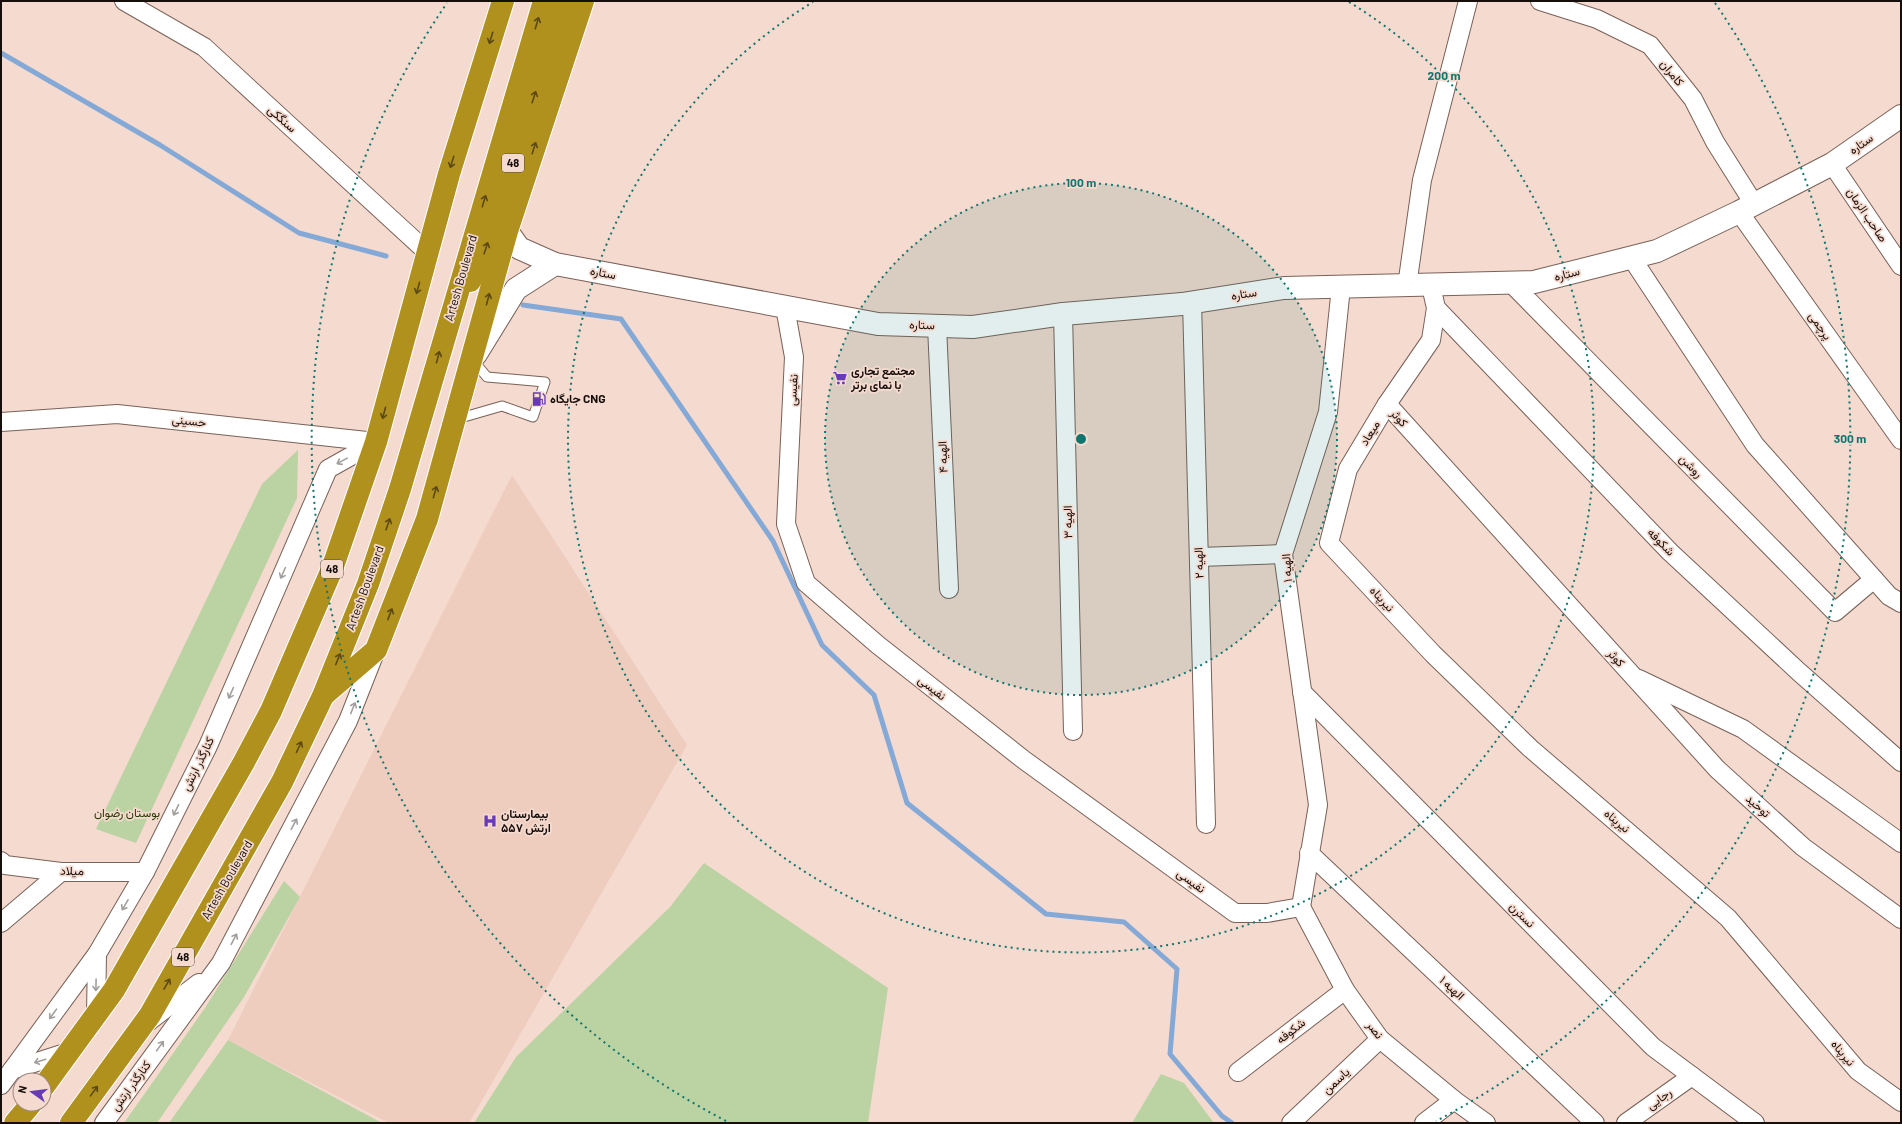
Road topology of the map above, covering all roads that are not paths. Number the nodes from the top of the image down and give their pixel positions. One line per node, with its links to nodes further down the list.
1 (503, 1): 12 (highway, 48, one-way to 12)
2 (544, 1): 24 (highway, Artesh Boulevard, one-way to 2)
3 (564, 1): 24 (highway, 48, one-way to 3)
4 (583, 1): 11 (highway, one-way to 4)
5 (1468, 1): 17 (street)
6 (1540, 1): 10 (street, کامران)
7 (127, 2): 12 (street, سنگکی)
8 (1901, 116): 9 (street, ستاره)
9 (1832, 164): 10 (street, ستاره); 15 (street, صاحب الزمان)
10 (1747, 208): 13 (street, ستاره); 30 (street, پرچمی)
11 (507, 231): 14 (street, ستاره); 26 (highway, one-way to 11)
12 (427, 252): 31 (highway, 48, one-way to 31)
13 (1631, 257): 16 (street, ستاره); 35 (street)
14 (555, 264): 21 (street, ستاره); 26 (street)
15 (1901, 266)
16 (1511, 283): 18 (street, ستاره); 35 (street, روشن)
17 (1407, 286): 18 (street, ستاره); 19 (street, ستاره)
18 (1431, 286): 22 (street, میعاد)
19 (1341, 287): 20 (street, ستاره); 33 (street, الهیه ۱)
20 (1192, 302): 23 (street, ستاره); 34 (street, الهیه ۲)
21 (785, 307): 25 (street, ستاره); 50 (street, نفیسی)
22 (1436, 308): 27 (street, میعاد); 43 (street, شکوفه)
23 (1064, 314): 25 (street, ستاره); 42 (street, الهیه ۳)
24 (449, 319): 41 (highway, Artesh Boulevard / 48, one-way to 24)
25 (937, 326): 36 (street, الهیه ۴)
26 (472, 359): 28 (highway); 28 (lane)
27 (1387, 404): 32 (street, میعاد); 39 (street, کوثر)
28 (455, 419): 38 (highway, one-way to 28)
29 (1, 422): 31 (street, حسینی)
30 (1901, 440)
31 (376, 442): 49 (street, کنارگذر ارتش, one-way to 49); 56 (highway, 48)
32 (1329, 543): 65 (street, نیرپناه)
33 (1284, 554): 34 (street); 40 (street, الهیه ۱)
34 (1199, 557): 44 (street, الهیه ۲)
35 (1874, 579): 37 (street)
36 (949, 589)
37 (1897, 595)
38 (376, 650): 41 (highway); 54 (street, کنارگذر ارتش, one-way to 38)
39 (1631, 675): 45 (street, کوثر); 51 (street, توحید)
40 (1302, 692): 46 (street, الهیه ۱); 63 (street, نسترن)
41 (323, 696): 57 (highway, Artesh Boulevard / 48, one-way to 41)
42 (1073, 731)
43 (1901, 762)
44 (1206, 824)
45 (1901, 843)
46 (1309, 853): 50 (street, الهیه ۱); 74 (street, الهیه ۱)
47 (1, 860): 48 (street, میلاد)
48 (61, 872): 49 (street, میلاد); 52 (street)
49 (145, 872): 53 (street, کنارگذر ارتش, one-way to 53)
50 (1301, 907): 55 (street, نصر)
51 (1901, 919)
52 (1, 924)
53 (97, 954): 56 (street, one-way to 56); 60 (street, کنارگذر ارتش, one-way to 60)
54 (215, 971): 57 (street); 70 (street, کنارگذر ارتش, one-way to 54)
55 (1345, 990): 58 (street, نصر); 61 (street, شکوفه)
56 (96, 1015): 59 (highway, 48)
57 (141, 1027): 69 (highway, Artesh Boulevard / 48, one-way to 57)
58 (1380, 1039): 66 (street, نصر); 71 (street, یاسمن)
59 (68, 1052): 60 (street, one-way to 60); 62 (highway, 48)
60 (12, 1070): 64 (street, کنارگذر ارتش)
61 (1238, 1072)
62 (52, 1075)
63 (1692, 1076): 75 (street, رجایی); 76 (street, نسترن)
64 (1, 1085)
65 (1900, 1099)
66 (1454, 1100): 72 (street); 73 (street, نصر)
67 (24, 1112): 68 (highway)
68 (15, 1123)
69 (71, 1123)
70 (104, 1123)
71 (1291, 1123)
72 (1424, 1123)
73 (1486, 1123)
74 (1595, 1123)
75 (1626, 1123)
76 (1754, 1123)

